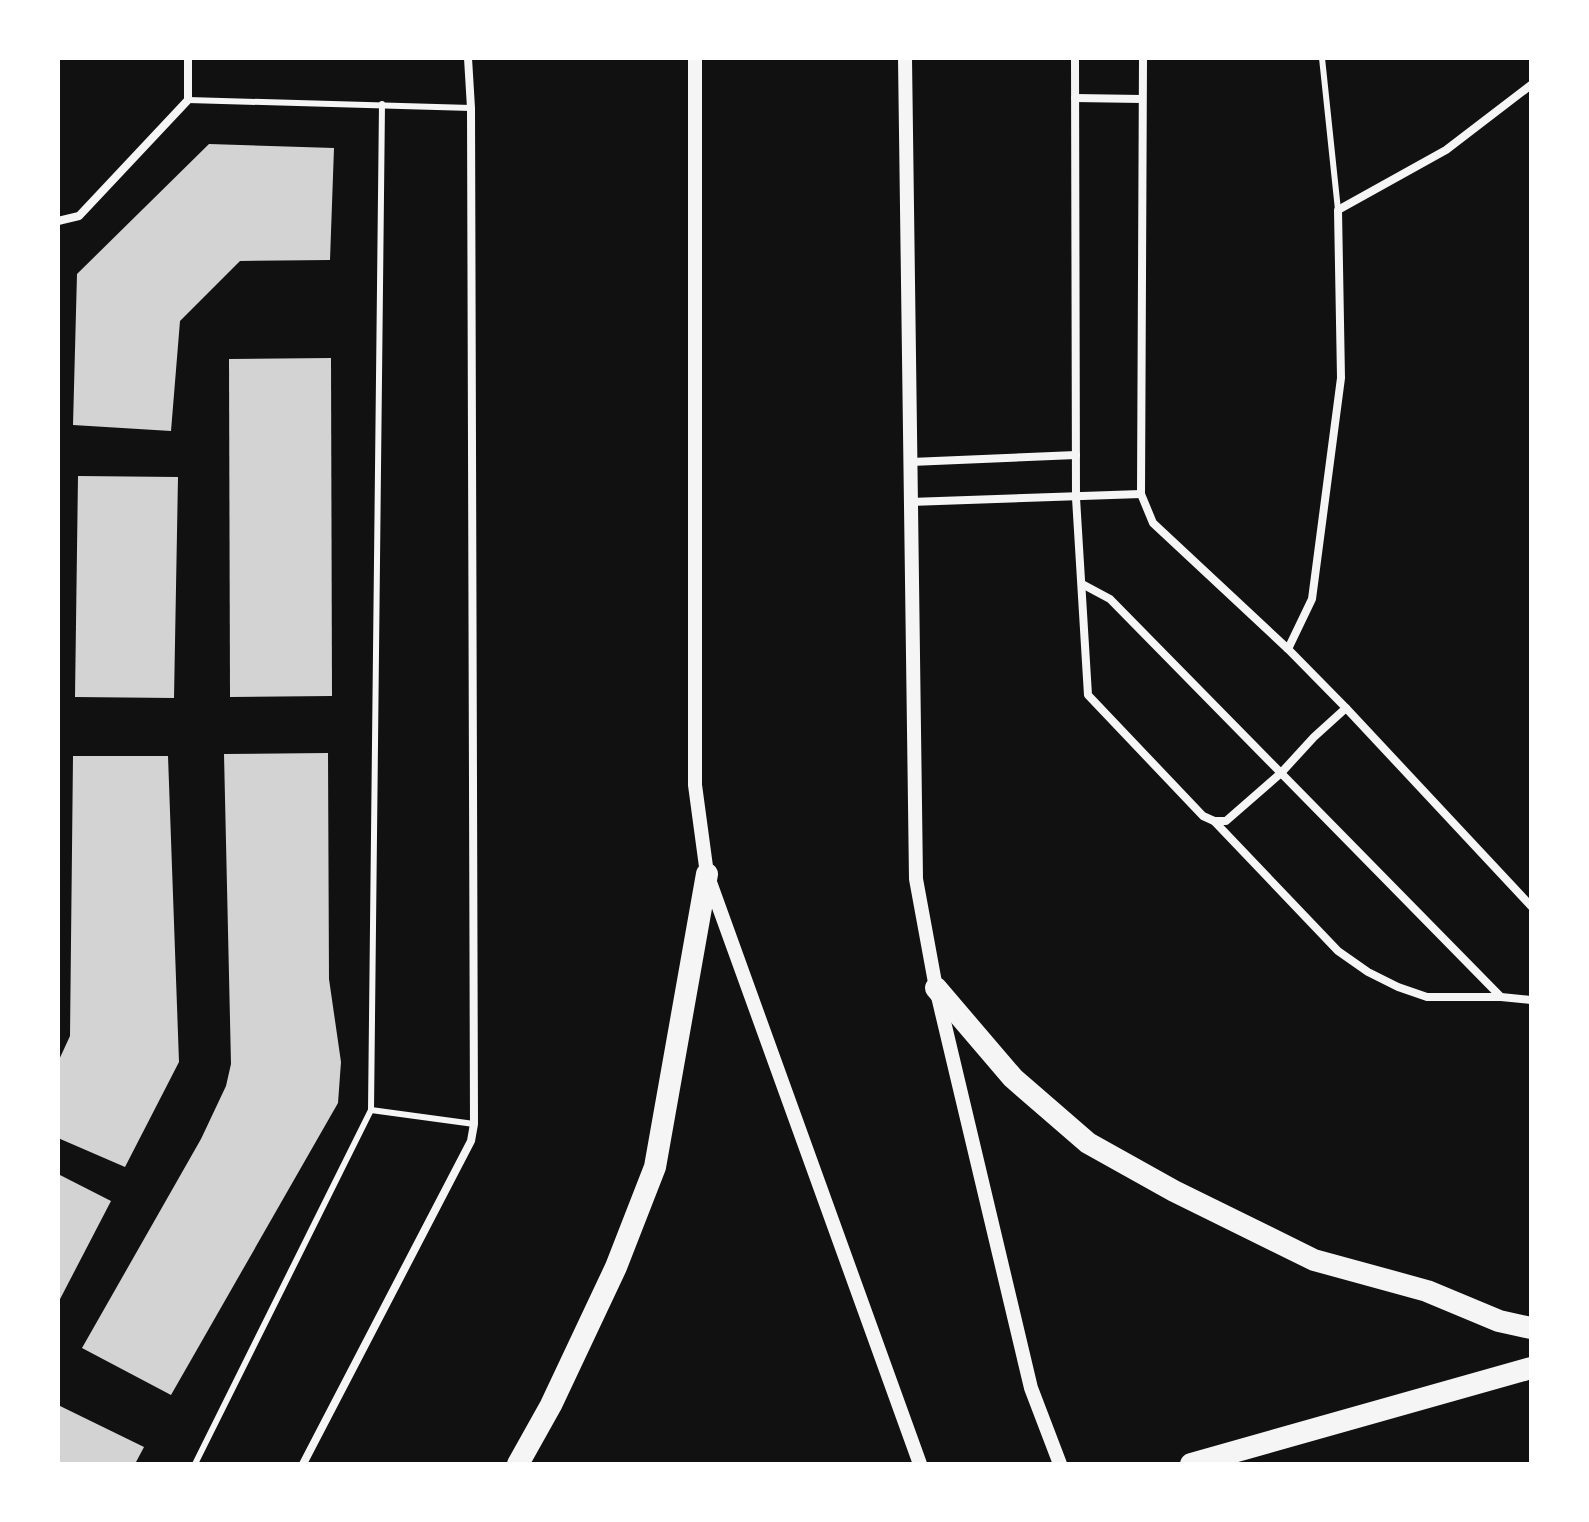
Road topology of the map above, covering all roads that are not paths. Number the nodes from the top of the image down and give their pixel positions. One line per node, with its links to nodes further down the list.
1 (188, 58): 11 (street)
2 (468, 58): 13 (street)
3 (695, 58): 26 (street)
4 (905, 58): 17 (street)
5 (1075, 58): 9 (street)
6 (1143, 58): 10 (street)
7 (1322, 58): 14 (lane)
8 (1531, 85): 14 (street)
9 (1075, 98): 10 (street); 16 (street)
10 (1142, 99): 18 (street)
11 (188, 100): 12 (lane); 15 (street)
12 (382, 104): 13 (lane); 31 (lane)
13 (471, 108): 32 (street)
14 (1338, 210): 22 (street)
15 (58, 221)
16 (1076, 455): 17 (street); 19 (street)
17 (911, 462): 20 (street)
18 (1141, 494): 19 (street); 22 (street)
19 (1076, 498): 20 (street); 21 (street)
20 (910, 502): 28 (street)
21 (1082, 584): 24 (street); 25 (street)
22 (1288, 649): 23 (street)
23 (1346, 708): 24 (street); 27 (street)
24 (1281, 773): 25 (street); 29 (street)
25 (1214, 821): 29 (street)
26 (707, 874): 37 (highway); 38 (street)
27 (1531, 906)
28 (936, 988): 33 (highway); 39 (street)
29 (1501, 997): 30 (street)
30 (1531, 1000)
31 (371, 1110): 32 (lane); 35 (lane)
32 (474, 1124): 36 (street)
33 (1531, 1328)
34 (1531, 1368): 40 (highway)
35 (195, 1464)
36 (303, 1464)
37 (518, 1464)
38 (920, 1464)
39 (1060, 1464)
40 (1191, 1464)

